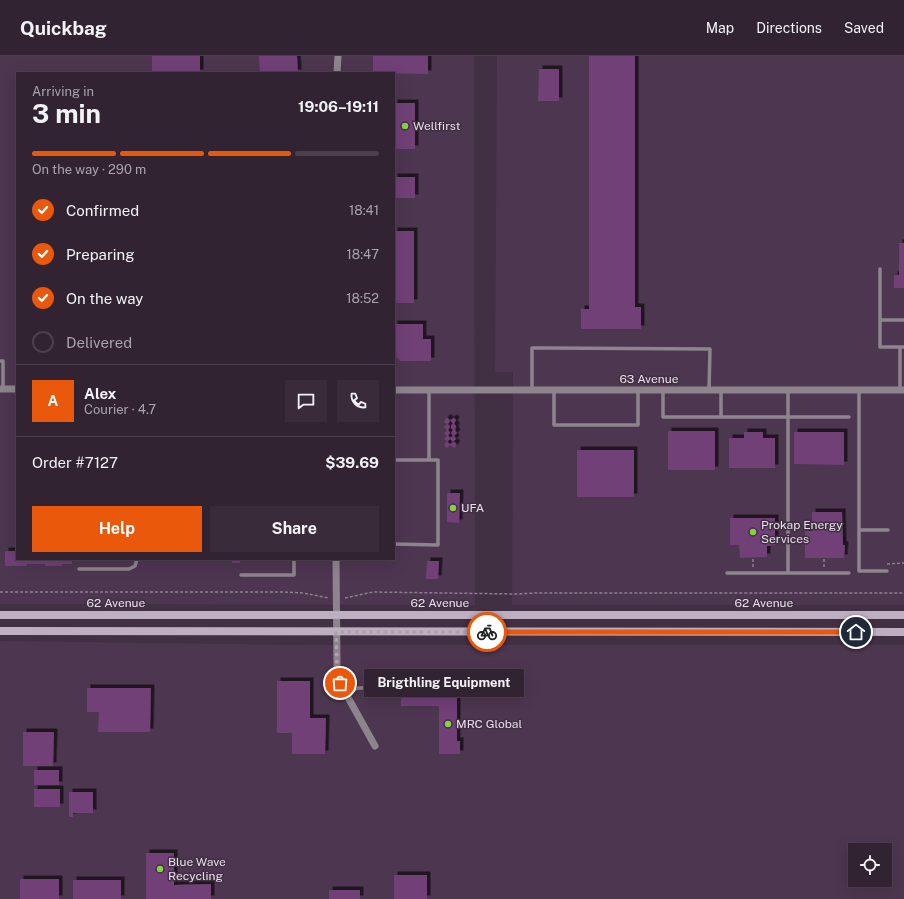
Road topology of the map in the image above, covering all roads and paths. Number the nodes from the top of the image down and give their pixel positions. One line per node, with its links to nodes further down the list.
1 (338, 56): 2 (street)
2 (337, 72)
3 (880, 269): 4 (lane)
4 (880, 320): 5 (lane); 6 (lane)
5 (904, 320)
6 (902, 347): 20 (lane)
7 (0, 361): 8 (lane)
8 (2, 389): 9 (street)
9 (16, 389)
10 (395, 390): 11 (street, 63 Avenue)
11 (429, 390): 12 (street, 63 Avenue); 25 (lane)
12 (532, 390): 13 (street, 63 Avenue); 16 (lane)
13 (554, 390): 14 (street, 63 Avenue); 14 (lane)
14 (638, 390): 15 (street, 63 Avenue)
15 (663, 390): 16 (street, 63 Avenue); 21 (lane)
16 (709, 390): 17 (street, 63 Avenue)
17 (721, 390): 18 (street, 63 Avenue); 21 (lane)
18 (788, 390): 19 (street, 63 Avenue); 22 (lane)
19 (859, 390): 20 (street, 63 Avenue); 26 (lane)
20 (902, 390)
21 (721, 417): 22 (lane)
22 (788, 417): 23 (lane); 41 (lane)
23 (849, 417)
24 (395, 460): 25 (lane)
25 (429, 460): 28 (lane)
26 (859, 530): 27 (lane); 37 (lane)
27 (888, 530)
28 (395, 544)
29 (753, 559): 40 (path)
30 (824, 559): 42 (path)
31 (137, 560): 36 (lane)
32 (294, 560): 43 (lane)
33 (336, 560): 49 (street)
34 (904, 563): 35 (path)
35 (887, 564)
36 (78, 569)
37 (887, 571)
38 (849, 572): 42 (lane)
39 (727, 573): 40 (lane)
40 (753, 573): 41 (lane)
41 (788, 573): 42 (lane)
42 (824, 573)
43 (241, 575)
44 (0, 592): 46 (path)
45 (904, 593): 47 (path)
46 (325, 598)
47 (348, 598)
48 (0, 615): 49 (main road, 62 Avenue)
49 (336, 615): 50 (main road, 62 Avenue); 52 (street)
50 (904, 615)
51 (0, 631): 52 (main road)
52 (336, 632): 53 (main road); 55 (street)
53 (904, 632)
54 (398, 688): 55 (lane)
55 (346, 694): 56 (street)
56 (375, 746)

